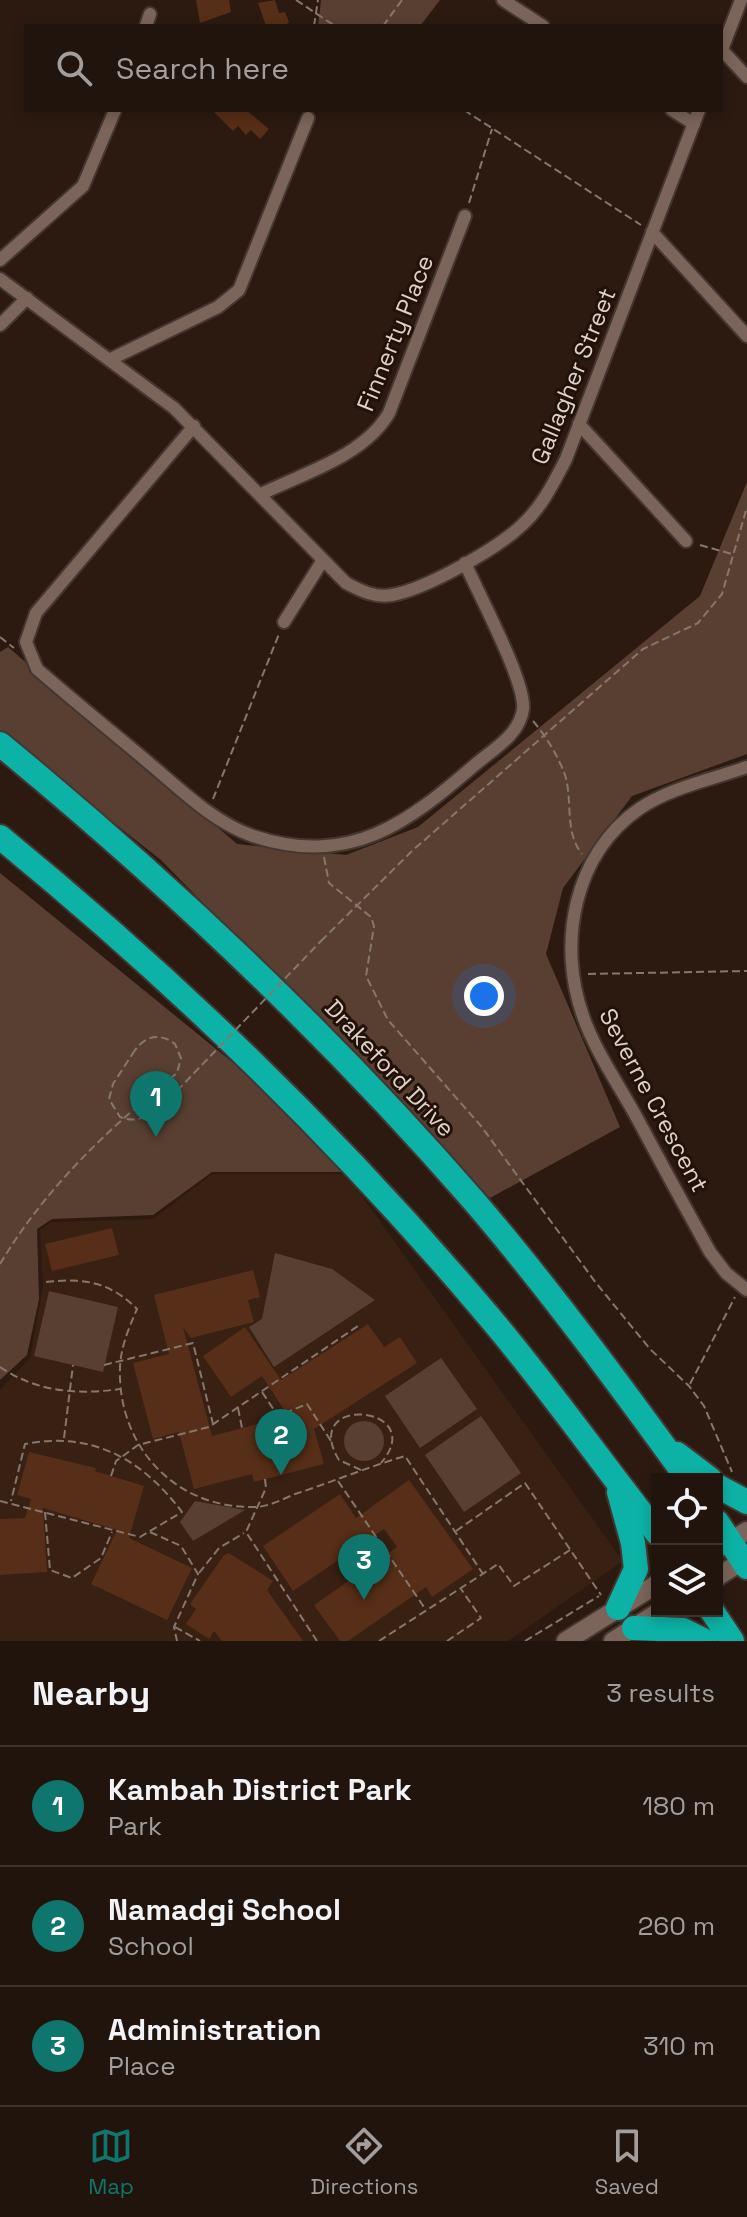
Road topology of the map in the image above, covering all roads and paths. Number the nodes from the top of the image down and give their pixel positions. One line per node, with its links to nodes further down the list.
1 (296, 0): 6 (path)
2 (318, 0): 6 (path)
3 (402, 0): 9 (path)
4 (503, 0): 10 (street)
5 (741, 0): 11 (street)
6 (314, 13): 7 (path); 8 (path)
7 (314, 24)
8 (332, 24)
9 (384, 24)
10 (540, 24)
11 (723, 48)
12 (723, 52): 13 (street)
13 (747, 77)
14 (114, 112): 23 (street)
15 (467, 112): 20 (path)
16 (675, 112): 19 (street)
17 (698, 112): 19 (street, Gallagher Street)
18 (308, 118): 28 (street)
19 (694, 124): 22 (street, Gallagher Street)
20 (492, 128): 21 (path); 22 (path)
21 (465, 216): 31 (street, Finnerty Place)
22 (652, 232): 27 (street); 29 (street, Gallagher Street)
23 (0, 260)
24 (0, 279): 25 (street, Gallagher Street)
25 (27, 298): 26 (street); 28 (street, Gallagher Street)
26 (0, 325)
27 (747, 336)
28 (111, 359): 30 (street, Gallagher Street)
29 (579, 424): 33 (street); 36 (street, Gallagher Street)
30 (194, 426): 31 (street, Gallagher Street); 44 (street)
31 (261, 494): 35 (street, Gallagher Street)
32 (747, 507): 34 (path)
33 (686, 541): 34 (path)
34 (733, 554): 41 (path)
35 (323, 560): 36 (street, Gallagher Street); 37 (street)
36 (465, 563): 44 (street)
37 (284, 622): 44 (path)
38 (0, 637): 39 (path)
39 (19, 652)
40 (530, 718): 41 (path)
41 (543, 733): 46 (path); 48 (path)
42 (0, 744): 70 (highway, Drakeford Drive)
43 (747, 767): 50 (street, Severne Crescent)
44 (208, 812)
45 (0, 837): 78 (highway)
46 (587, 861)
47 (325, 874): 48 (path)
48 (357, 905): 52 (path, bridge); 61 (path)
49 (747, 971): 50 (path)
50 (572, 973): 55 (street, Severne Crescent)
51 (153, 1093): 52 (path, bridge); 52 (path, bridge); 53 (path)
52 (173, 1095)
53 (0, 1264)
54 (46, 1282): 57 (path)
55 (744, 1287): 61 (path)
56 (358, 1326): 63 (path)
57 (121, 1361): 59 (path); 62 (path); 66 (path)
58 (73, 1365): 64 (path)
59 (104, 1365)
60 (0, 1367): 64 (path)
61 (689, 1386): 81 (path)
62 (121, 1388): 64 (path); 71 (path)
63 (261, 1391): 65 (path); 69 (path)
64 (67, 1392): 68 (path)
65 (238, 1407): 66 (path); 67 (path)
66 (213, 1424): 71 (path)
67 (242, 1428)
68 (64, 1439): 72 (path); 83 (path)
69 (332, 1442): 73 (path); 74 (path)
70 (662, 1443): 75 (highway, Drakeford Drive); 76 (highway)
71 (138, 1445): 72 (path); 85 (path)
72 (124, 1456): 77 (path); 89 (path)
73 (380, 1464): 74 (path); 91 (path)
74 (366, 1470): 80 (path)
75 (684, 1473)
76 (702, 1473)
77 (111, 1476)
78 (615, 1478): 87 (highway); 99 (highway)
79 (265, 1479): 85 (path)
80 (338, 1480): 85 (path); 100 (path)
81 (726, 1482): 84 (highway)
82 (0, 1501): 83 (path)
83 (11, 1501): 86 (path)
84 (747, 1502)
85 (258, 1507): 90 (path)
86 (45, 1511): 88 (path); 88 (path)
87 (651, 1525)
88 (112, 1530): 89 (path)
89 (149, 1532): 95 (path)
90 (246, 1532): 95 (path); 107 (path)
91 (455, 1532): 93 (path); 96 (path)
92 (735, 1547): 94 (street)
93 (570, 1550): 96 (path); 99 (path)
94 (723, 1567)
95 (198, 1574): 103 (path)
96 (483, 1574): 98 (path)
97 (651, 1586): 99 (street)
98 (460, 1588): 100 (path); 109 (path)
99 (608, 1599): 110 (path); 111 (street)
100 (426, 1610): 108 (path)
101 (651, 1617): 104 (street)
102 (716, 1617): 113 (highway)
103 (174, 1627): 105 (path); 106 (path)
104 (624, 1635): 112 (highway)
105 (177, 1641)
106 (200, 1641)
107 (317, 1641)
108 (379, 1641)
109 (447, 1641)
110 (525, 1641)
111 (566, 1641)
112 (705, 1641)
113 (732, 1641)

